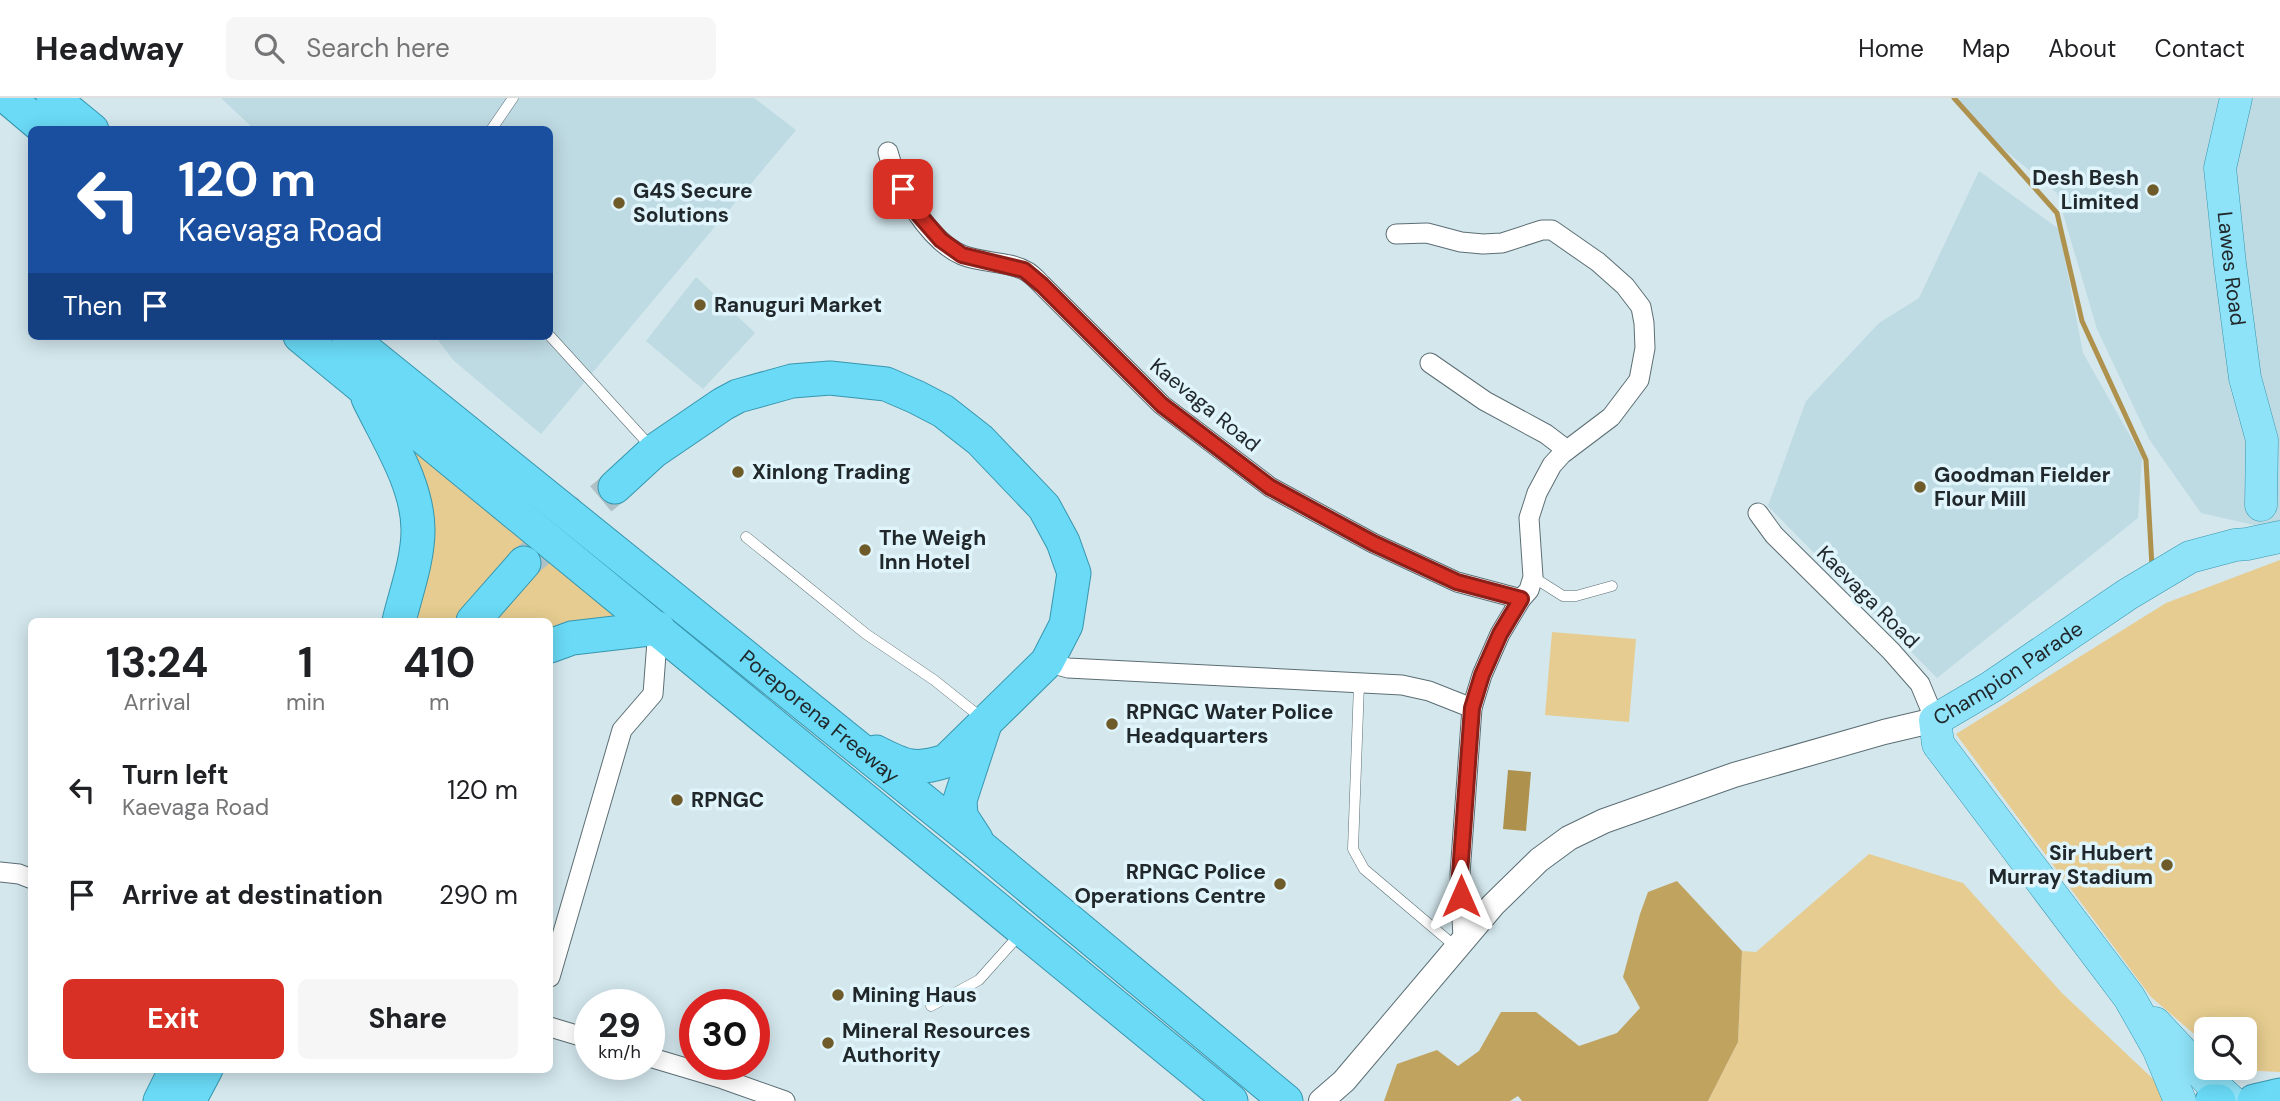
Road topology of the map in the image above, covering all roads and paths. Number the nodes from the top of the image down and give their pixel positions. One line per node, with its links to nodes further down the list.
1 (8, 98): 5 (highway)
2 (54, 98): 6 (highway)
3 (513, 98): 7 (lane)
4 (2236, 98): 17 (main road, Lawes Road)
5 (41, 126)
6 (87, 126)
7 (494, 126)
8 (888, 152): 25 (street, Kaevaga Road)
9 (1396, 234): 15 (street)
10 (553, 339): 16 (lane)
11 (305, 340): 14 (highway, Poreporena Freeway)
12 (353, 340): 35 (highway, Poreporena Freeway)
13 (1430, 363): 15 (street)
14 (363, 388): 26 (highway); 28 (highway, Poreporena Freeway)
15 (1567, 450): 23 (street)
16 (654, 451): 18 (highway); 30 (highway)
17 (2271, 452): 20 (main road, Lawes Road)
18 (615, 487)
19 (1758, 513): 33 (street, Kaevaga Road)
20 (2272, 516): 33 (main road, Champion Parade)
21 (746, 537): 34 (lane)
22 (524, 563): 27 (highway)
23 (1534, 577): 24 (lane); 25 (street)
24 (1612, 586)
25 (1521, 599): 32 (street)
26 (400, 618)
27 (475, 618)
28 (658, 628): 29 (highway); 39 (highway, Poreporena Freeway); 41 (street)
29 (553, 645)
30 (1047, 662): 31 (street); 34 (highway)
31 (1359, 684): 32 (street); 40 (lane)
32 (1472, 708): 40 (street)
33 (1935, 720): 40 (street); 42 (main road, Champion Parade)
34 (986, 721): 35 (highway); 36 (highway)
35 (837, 731): 36 (highway, Poreporena Freeway)
36 (981, 847): 54 (highway, Poreporena Freeway)
37 (0, 872): 38 (street)
38 (28, 877)
39 (1024, 930): 43 (lane); 53 (highway, Poreporena Freeway)
40 (1460, 943): 55 (street)
41 (553, 967)
42 (2129, 998): 56 (main road, Champion Parade); 59 (main road, Champion Parade)
43 (931, 1006)
44 (553, 1028): 45 (street)
45 (574, 1034)
46 (665, 1062): 52 (street)
47 (174, 1073): 50 (highway)
48 (204, 1073): 51 (highway)
49 (2280, 1095): 60 (highway)
50 (160, 1101)
51 (189, 1101)
52 (785, 1101)
53 (1231, 1101)
54 (1286, 1101)
55 (1321, 1101)
56 (2180, 1101)
57 (2212, 1101): 58 (highway)
58 (2219, 1101)
59 (2231, 1101)
60 (2254, 1101)

